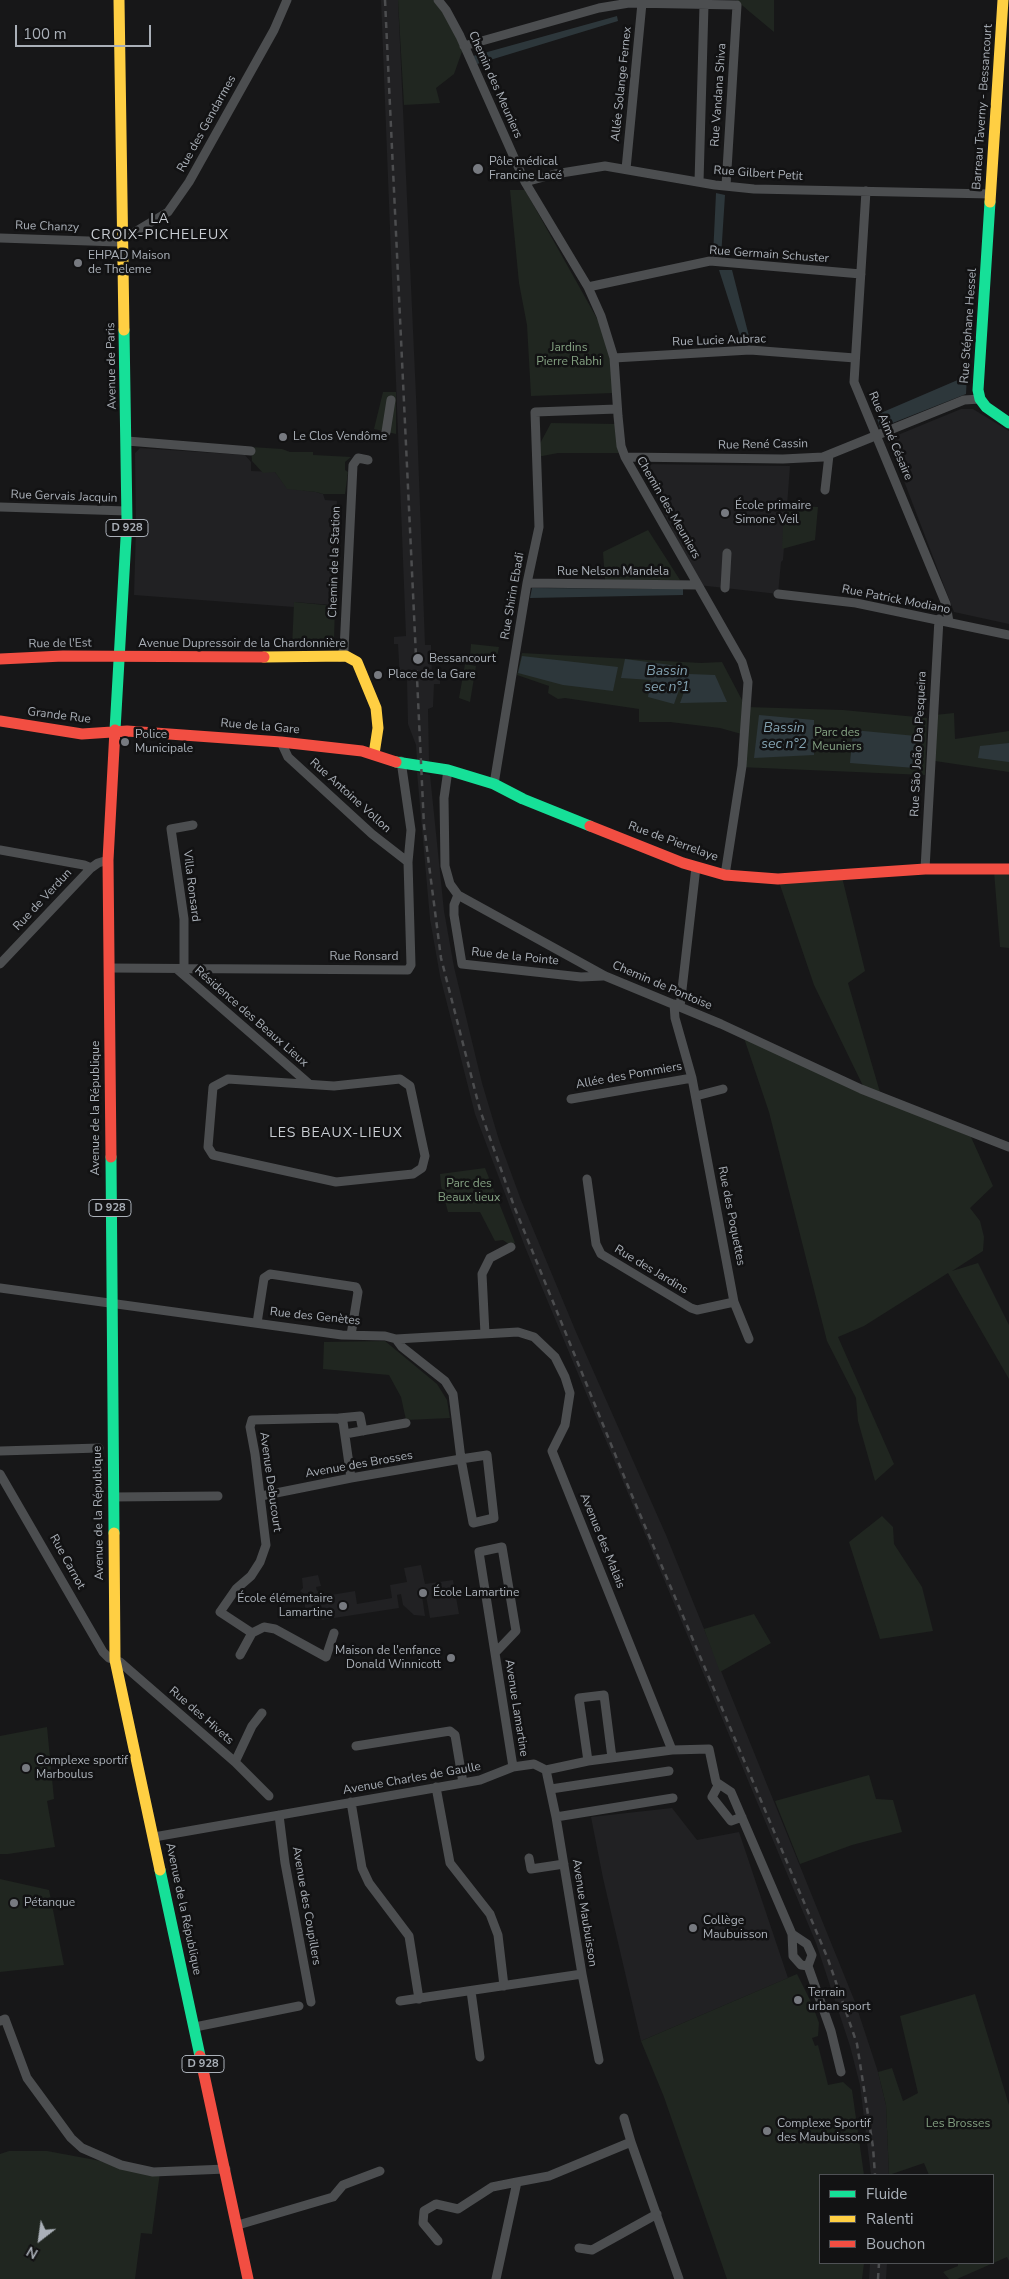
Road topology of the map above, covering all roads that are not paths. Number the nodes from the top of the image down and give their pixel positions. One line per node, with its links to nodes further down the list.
1 (119, 0): 16 (main road, Avenue de Paris / D 928)
2 (287, 0): 16 (street, Rue des Gendarmes)
3 (438, 0): 7 (street, Chemin des Meuniers)
4 (1003, 0): 13 (main road, Barreau Taverny - Bessancourt)
5 (642, 3): 6 (street); 7 (street); 8 (street, Allée Solange Fernex)
6 (704, 4): 10 (street); 11 (street, Rue Vandana Shiva)
7 (464, 46): 9 (street, Chemin des Meuniers)
8 (626, 169): 9 (street, Rue Gilbert Petit); 10 (street, Rue Gilbert Petit)
9 (526, 182): 18 (street, Chemin des Meuniers)
10 (699, 182): 11 (street, Rue Gilbert Petit)
11 (726, 186): 12 (street, Rue Gilbert Petit)
12 (866, 191): 13 (street, Rue Gilbert Petit); 17 (street, Rue Aimé Césaire)
13 (991, 194): 14 (main road, Barreau Taverny - Bessancourt)
14 (990, 217): 21 (main road, Rue Stéphane Hessel)
15 (0, 238): 16 (street, Rue Chanzy)
16 (123, 238): 27 (main road, Avenue de Paris / D 928)
17 (860, 274): 18 (street, Rue Germain Schuster); 20 (street, Rue Aimé Césaire)
18 (588, 287): 19 (street, Chemin des Meuniers)
19 (614, 358): 20 (street, Rue Lucie Aubrac); 23 (street, Chemin des Meuniers)
20 (855, 358): 26 (street, Rue Aimé Césaire)
21 (980, 399): 24 (main road, Rue Stéphane Hessel); 26 (street, Rue René Cassin)
22 (392, 400): 25 (street)
23 (617, 409): 30 (street, Chemin des Meuniers); 36 (street, Rue Shirin Ebadi)
24 (1009, 423)
25 (386, 432)
26 (877, 435): 29 (street, Rue René Cassin); 41 (street, Rue Aimé Césaire)
27 (127, 441): 28 (street); 34 (main road, Avenue de Paris / D 928)
28 (251, 450)
29 (829, 455): 30 (street, Rue René Cassin); 32 (street)
30 (625, 458): 37 (street, Chemin des Meuniers)
31 (368, 460): 43 (street, Chemin de la Station)
32 (825, 490)
33 (0, 508): 34 (street, Rue Gervais Jacquin)
34 (127, 511): 44 (main road, Avenue de Paris / D 928)
35 (727, 553): 38 (street)
36 (527, 584): 37 (street, Rue Nelson Mandela); 52 (street, Rue Shirin Ebadi)
37 (698, 585): 61 (street, Chemin des Meuniers)
38 (725, 588)
39 (778, 594): 40 (street, Rue Patrick Modiano)
40 (939, 619): 41 (street, Rue Patrick Modiano); 59 (street, Rue São João Da Pesqueira)
41 (949, 622): 42 (street, Rue Patrick Modiano)
42 (1009, 635)
43 (340, 656): 44 (main road, Avenue Dupressoir de la Chardonnière); 49 (main road, Avenue Dupressoir de la Chardonnière)
44 (120, 658): 45 (main road, Rue de l'Est); 47 (main road, Avenue de Paris / D 928)
45 (0, 659)
46 (0, 721): 47 (main road, Grande Rue)
47 (116, 732): 48 (main road, Rue de la Gare); 55 (main road, Avenue de la République / D 928)
48 (281, 742): 49 (main road, Rue de la Gare); 56 (street, Rue Antoine Vollon)
49 (374, 754): 50 (main road, Rue de la Gare)
50 (401, 761): 51 (main road, Rue de Pierrelaye); 56 (street, Rue Ronsard)
51 (448, 770): 52 (main road, Rue de Pierrelaye); 62 (street)
52 (494, 784): 57 (main road, Rue de Pierrelaye)
53 (193, 826): 65 (street, Villa Ronsard)
54 (0, 850): 58 (street)
55 (108, 860): 58 (street, Rue de Verdun); 64 (main road, Avenue de la République / D 928)
56 (408, 862): 65 (street, Rue Ronsard)
57 (696, 867): 61 (main road, Rue de Pierrelaye); 67 (street, Rue des Poquettes)
58 (91, 868): 63 (street, Rue de Verdun)
59 (925, 869): 60 (main road, Rue de Pierrelaye); 61 (main road, Rue de Pierrelaye)
60 (1009, 869)
61 (725, 875)
62 (458, 894): 66 (street, Chemin de Pontoise); 66 (street, Rue de la Pointe)
63 (0, 964)
64 (109, 968): 65 (street, Rue Ronsard); 78 (main road, Avenue de la République / D 928)
65 (181, 969): 69 (street, Résidence des Beaux Lieux)
66 (605, 976): 67 (street, Chemin de Pontoise)
67 (677, 1006): 68 (street, Rue des Poquettes); 73 (street, Chemin de Pontoise)
68 (692, 1078): 71 (street, Rue des Poquettes); 72 (street, Allée des Pommiers)
69 (308, 1083): 69 (street, Résidence des Beaux Lieux)
70 (723, 1089): 71 (street)
71 (696, 1096): 77 (street, Rue des Poquettes)
72 (571, 1099)
73 (1009, 1147)
74 (587, 1179): 77 (street, Rue des Jardins)
75 (511, 1247): 80 (street)
76 (0, 1288): 78 (street, Rue des Genètes)
77 (734, 1302): 83 (street, Rue des Poquettes)
78 (111, 1303): 79 (street, Rue des Genètes); 96 (main road, Avenue de la République / D 928)
79 (258, 1323): 81 (street, Rue des Genètes); 81 (street)
80 (485, 1334): 82 (street, Rue des Genètes); 84 (street, Rue des Genètes)
81 (351, 1335): 82 (street, Rue des Genètes)
82 (396, 1339): 91 (street, Avenue des Brosses)
83 (749, 1339)
84 (544, 1345): 106 (street, Avenue des Malais)
85 (339, 1418): 87 (street, Avenue Debucourt); 88 (street); 95 (street, Avenue Debucourt)
86 (406, 1423): 87 (street)
87 (362, 1431): 88 (street)
88 (345, 1434): 93 (street)
89 (99, 1448): 90 (street)
90 (0, 1451)
91 (461, 1459): 91 (street, Avenue des Brosses); 93 (street, Avenue des Brosses)
92 (0, 1474): 99 (street, Rue Carnot)
93 (351, 1478): 95 (street, Avenue des Brosses)
94 (218, 1496): 96 (street)
95 (261, 1496): 97 (street, Avenue Debucourt)
96 (113, 1497): 100 (main road, Avenue de la République / D 928)
97 (252, 1633): 98 (street); 102 (street)
98 (334, 1634)
99 (98, 1643): 100 (street); 103 (street, Rue Carnot)
100 (114, 1644): 103 (main road, Avenue de la République / D 928)
101 (495, 1653): 101 (street, Avenue Lamartine); 110 (street, Avenue Lamartine)
102 (240, 1655)
103 (115, 1660): 109 (street, Rue des Hivets); 123 (main road, Avenue de la République / D 928)
104 (262, 1713): 109 (street)
105 (356, 1746): 113 (street)
106 (672, 1750): 107 (street, Avenue Charles de Gaulle); 114 (street, Avenue Charles de Gaulle)
107 (612, 1758): 108 (street, Avenue Charles de Gaulle); 108 (street)
108 (588, 1761): 111 (street, Avenue Charles de Gaulle)
109 (235, 1762): 117 (street, Rue des Hivets)
110 (513, 1767): 111 (street, Avenue Charles de Gaulle); 113 (street, Avenue Charles de Gaulle)
111 (546, 1770): 116 (street, Avenue Maubuisson)
112 (669, 1771): 116 (street)
113 (464, 1783): 115 (street, Avenue Charles de Gaulle)
114 (719, 1784): 122 (street); 122 (street)
115 (436, 1787): 119 (street, Avenue Charles de Gaulle); 129 (street)
116 (551, 1789): 121 (street, Avenue Maubuisson)
117 (269, 1796)
118 (673, 1798): 121 (street)
119 (351, 1802): 120 (street, Avenue Charles de Gaulle); 131 (street)
120 (279, 1815): 123 (street, Avenue Charles de Gaulle); 133 (street, Avenue des Coupillers)
121 (556, 1817): 125 (street, Avenue Maubuisson)
122 (742, 1817): 126 (street)
123 (154, 1837): 136 (main road, Avenue de la République / D 928)
124 (529, 1858): 125 (street)
125 (564, 1864): 128 (street, Avenue Maubuisson)
126 (792, 1934): 127 (street); 127 (street)
127 (808, 1966): 139 (street)
128 (582, 1974): 129 (street); 138 (street, Avenue Maubuisson)
129 (504, 1986): 130 (street)
130 (471, 1991): 131 (street); 137 (street)
131 (419, 1999): 132 (street)
132 (400, 2001)
133 (311, 2002)
134 (299, 2006): 136 (street)
135 (0, 2021): 142 (street)
136 (195, 2027): 142 (main road, Avenue de la République / D 928)
137 (480, 2056)
138 (599, 2060)
139 (841, 2072)
140 (624, 2118): 141 (street)
141 (631, 2142): 144 (street); 145 (street)
142 (226, 2170): 146 (main road, Avenue de la République / D 928)
143 (380, 2171): 146 (street)
144 (517, 2182): 147 (street); 150 (street)
145 (656, 2214): 148 (street); 151 (street)
146 (238, 2225): 149 (main road, Avenue de la République / D 928)
147 (438, 2241)
148 (579, 2248)
149 (248, 2279)
150 (496, 2279)
151 (679, 2279)

